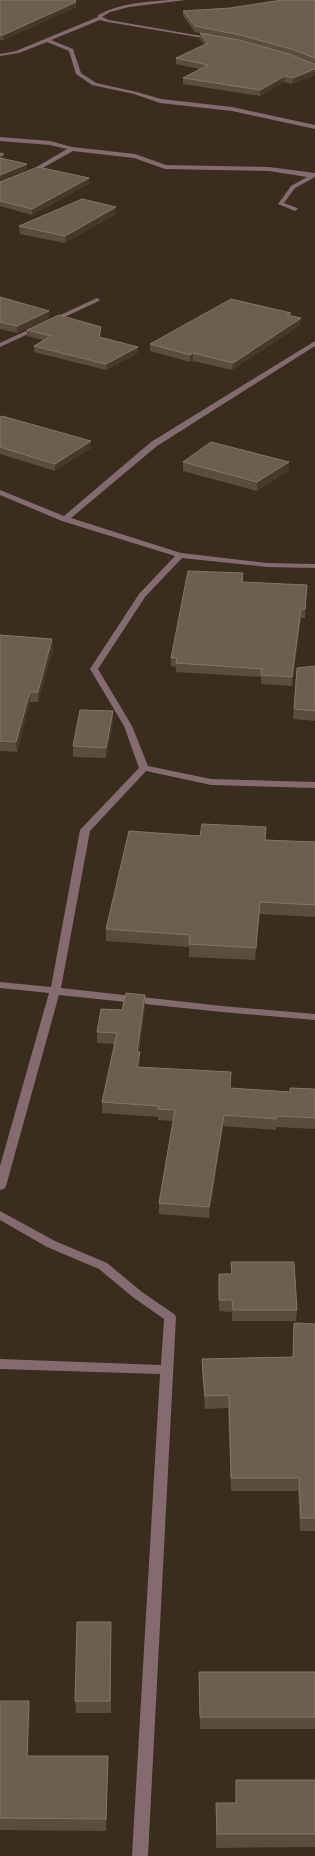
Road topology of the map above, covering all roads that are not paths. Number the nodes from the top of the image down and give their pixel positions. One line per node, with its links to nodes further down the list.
1 (184, 0): 2 (street)
2 (100, 18): 3 (street); 4 (street)
3 (47, 40): 5 (street); 6 (street)
4 (218, 40)
5 (0, 56)
6 (315, 127)
7 (0, 139): 8 (street)
8 (72, 149): 9 (street); 10 (street)
9 (25, 175)
10 (314, 175): 11 (street)
11 (295, 209)
12 (97, 300): 14 (street)
13 (315, 342): 16 (street)
14 (0, 345)
15 (0, 492): 16 (street)
16 (65, 520): 17 (street)
17 (180, 555): 18 (street); 19 (street)
18 (315, 566)
19 (144, 768): 20 (street); 22 (street)
20 (315, 785)
21 (0, 985): 22 (street)
22 (55, 991): 23 (street); 24 (street)
23 (315, 1018)
24 (0, 1186)
25 (0, 1215): 27 (street)
26 (0, 1364): 27 (street)
27 (167, 1370): 28 (street)
28 (140, 1856)

